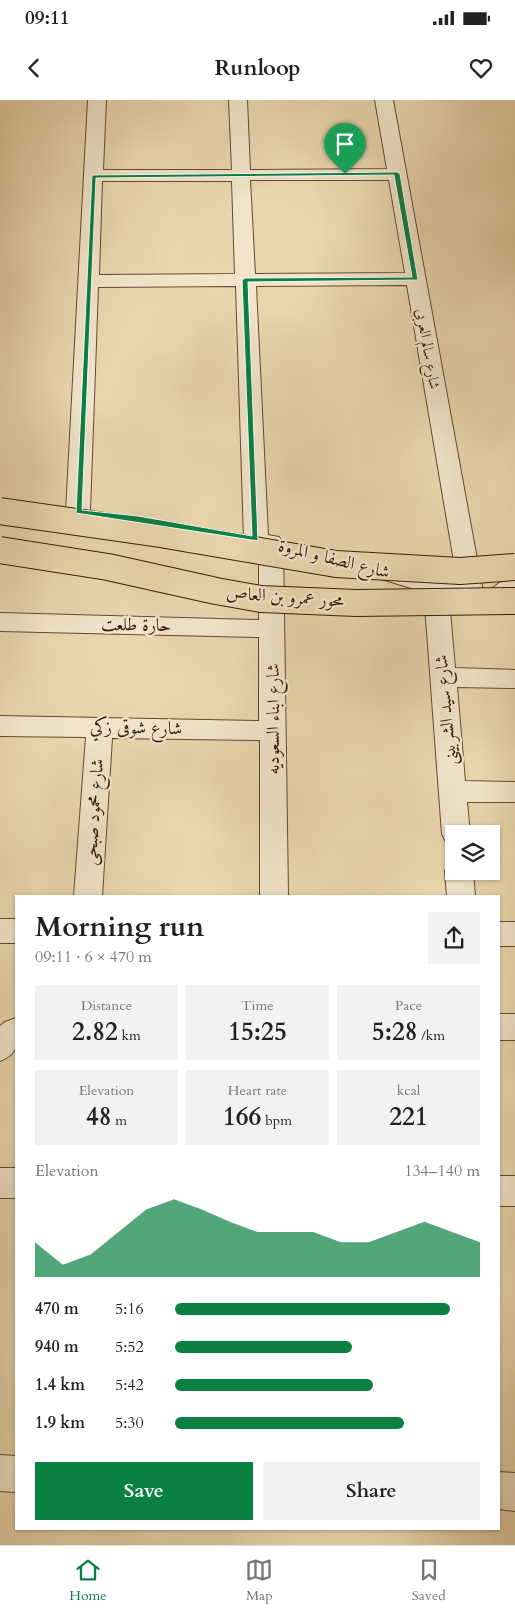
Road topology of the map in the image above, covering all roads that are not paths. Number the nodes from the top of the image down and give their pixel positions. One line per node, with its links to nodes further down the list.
1 (97, 100): 6 (street)
2 (238, 100): 5 (street, شارع ابناء السعوديه)
3 (384, 100): 4 (street, شارع سالم العربى)
4 (397, 174): 5 (street); 7 (street, شارع سالم العربى)
5 (241, 175): 6 (street); 8 (street, شارع ابناء السعوديه)
6 (94, 176): 9 (street)
7 (416, 279): 8 (street); 18 (street, شارع سالم العربى)
8 (245, 280): 9 (street); 13 (street, شارع ابناء السعوديه)
9 (89, 281): 12 (street)
10 (0, 505): 12 (street, شارع الصفا و المروة)
11 (0, 511): 15 (main road, محور عمرو بن العاص, bridge)
12 (78, 511): 13 (street, شارع الصفا و المروة)
13 (264, 541): 17 (street, شارع الصفا و المروة); 22 (street, شارع ابناء السعوديه)
14 (0, 550): 19 (main road, محور عمرو بن العاص, bridge)
15 (515, 567)
16 (515, 584): 18 (street)
17 (436, 586): 18 (street, شارع الصفا و المروة); 23 (street, شارع سيد الشربينى)
18 (481, 600): 20 (street, شارع الصفا و المروة)
19 (515, 601)
20 (515, 613)
21 (0, 622): 22 (street, حارة طلعت)
22 (272, 629): 27 (street, شارع ابناء السعوديه)
23 (443, 678): 24 (street); 28 (street, شارع سيد الشربينى)
24 (515, 679)
25 (0, 726): 26 (street, شارع شوقى زكي)
26 (100, 728): 27 (street, شارع شوقى زكي); 32 (street, شارع محمود صبحى)
27 (272, 731): 33 (street, شارع ابناء السعوديه)
28 (452, 791): 29 (street); 30 (street, شارع سيد الشربينى)
29 (515, 792)
30 (455, 825)
31 (460, 880): 34 (street)
32 (88, 895)
33 (274, 895)
34 (461, 895)
35 (0, 931): 36 (street)
36 (15, 932)
37 (500, 934): 38 (street)
38 (515, 934)
39 (500, 1027): 40 (street)
40 (515, 1027)
41 (0, 1182): 42 (street)
42 (15, 1183)
43 (500, 1191): 44 (street)
44 (515, 1191)
45 (0, 1473): 46 (street)
46 (15, 1474)
47 (500, 1491): 48 (street)
48 (515, 1492)

